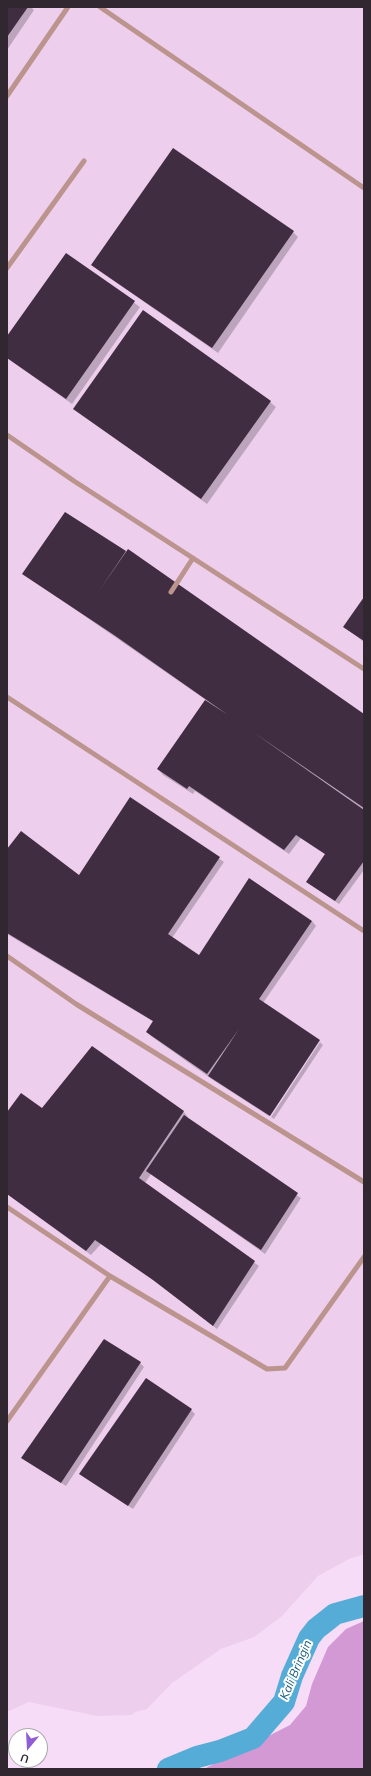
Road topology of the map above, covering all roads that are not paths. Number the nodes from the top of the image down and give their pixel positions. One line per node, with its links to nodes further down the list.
1 (68, 7): 3 (lane)
2 (100, 7): 5 (lane)
3 (7, 96)
4 (84, 161): 6 (lane)
5 (364, 188)
6 (7, 268)
7 (7, 435): 8 (lane)
8 (194, 558): 9 (lane); 10 (lane)
9 (171, 592)
10 (364, 669)
11 (7, 696): 12 (lane)
12 (364, 931)
13 (7, 956): 14 (lane)
14 (364, 1182)
15 (7, 1208): 17 (lane)
16 (364, 1257): 17 (lane)
17 (110, 1276): 18 (lane)
18 (7, 1421)

